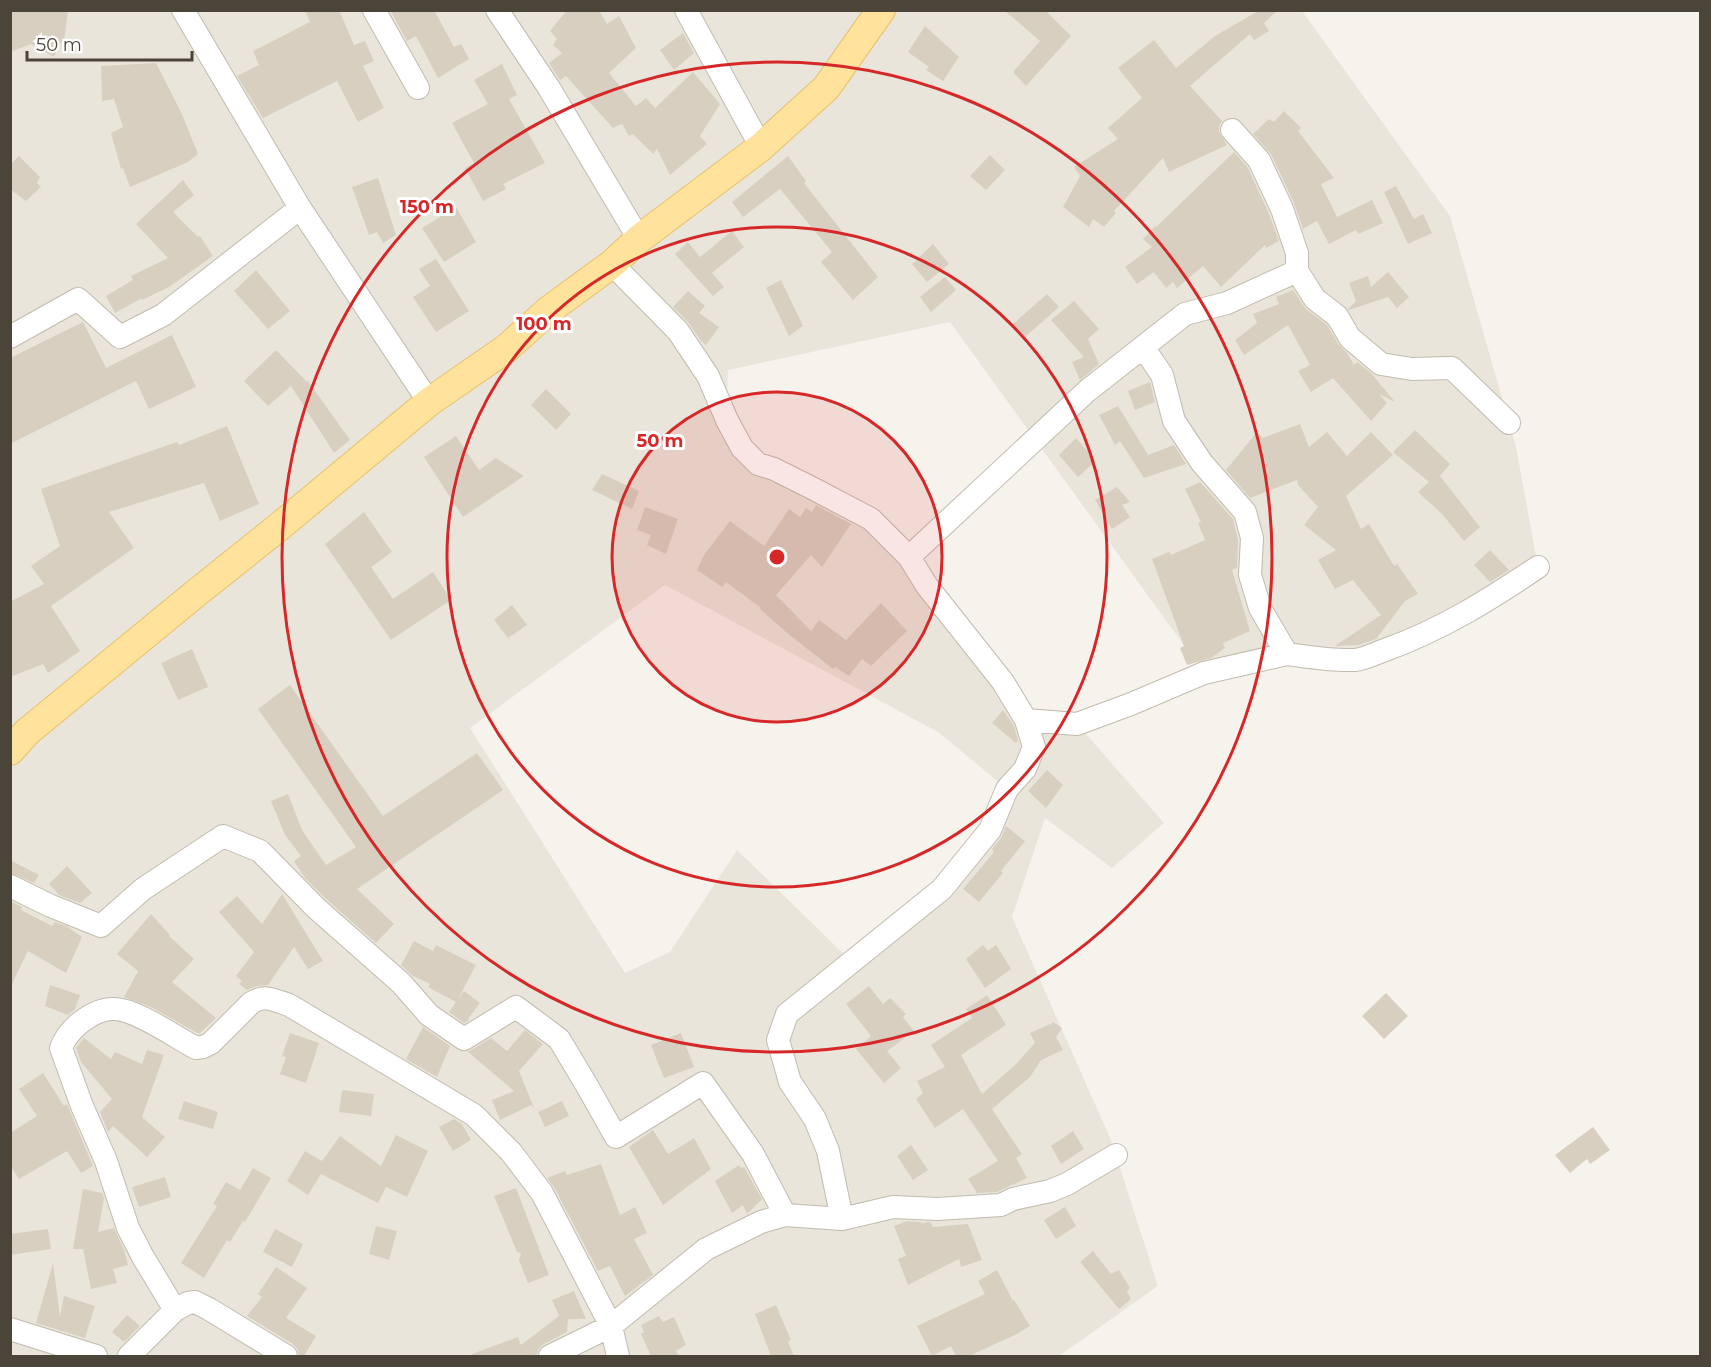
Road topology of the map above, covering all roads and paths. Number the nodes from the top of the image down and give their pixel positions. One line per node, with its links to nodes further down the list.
1 (183, 10): 9 (street)
2 (374, 10): 6 (street)
3 (497, 10): 10 (street)
4 (686, 10): 8 (street)
5 (881, 10): 8 (main road)
6 (418, 88)
7 (1232, 130): 12 (street)
8 (761, 147): 10 (main road)
9 (300, 208): 13 (street); 15 (street)
10 (639, 239): 11 (main road)
11 (612, 264): 15 (main road); 17 (street)
12 (1297, 271): 14 (street); 16 (street)
13 (10, 337)
14 (1143, 347): 17 (street); 19 (street)
15 (429, 402): 21 (main road)
16 (1509, 423)
17 (909, 557): 20 (street)
18 (1538, 567): 19 (street)
19 (1287, 654): 20 (street)
20 (1026, 720): 25 (street)
21 (10, 751)
22 (10, 886): 24 (street)
23 (1116, 1155): 25 (street)
24 (785, 1215): 25 (street); 27 (street)
25 (842, 1220)
26 (175, 1310): 27 (street); 30 (street); 31 (street)
27 (611, 1326): 32 (street); 33 (street)
28 (10, 1329): 29 (street)
29 (96, 1356)
30 (129, 1356)
31 (286, 1356)
32 (550, 1356)
33 (618, 1356)

